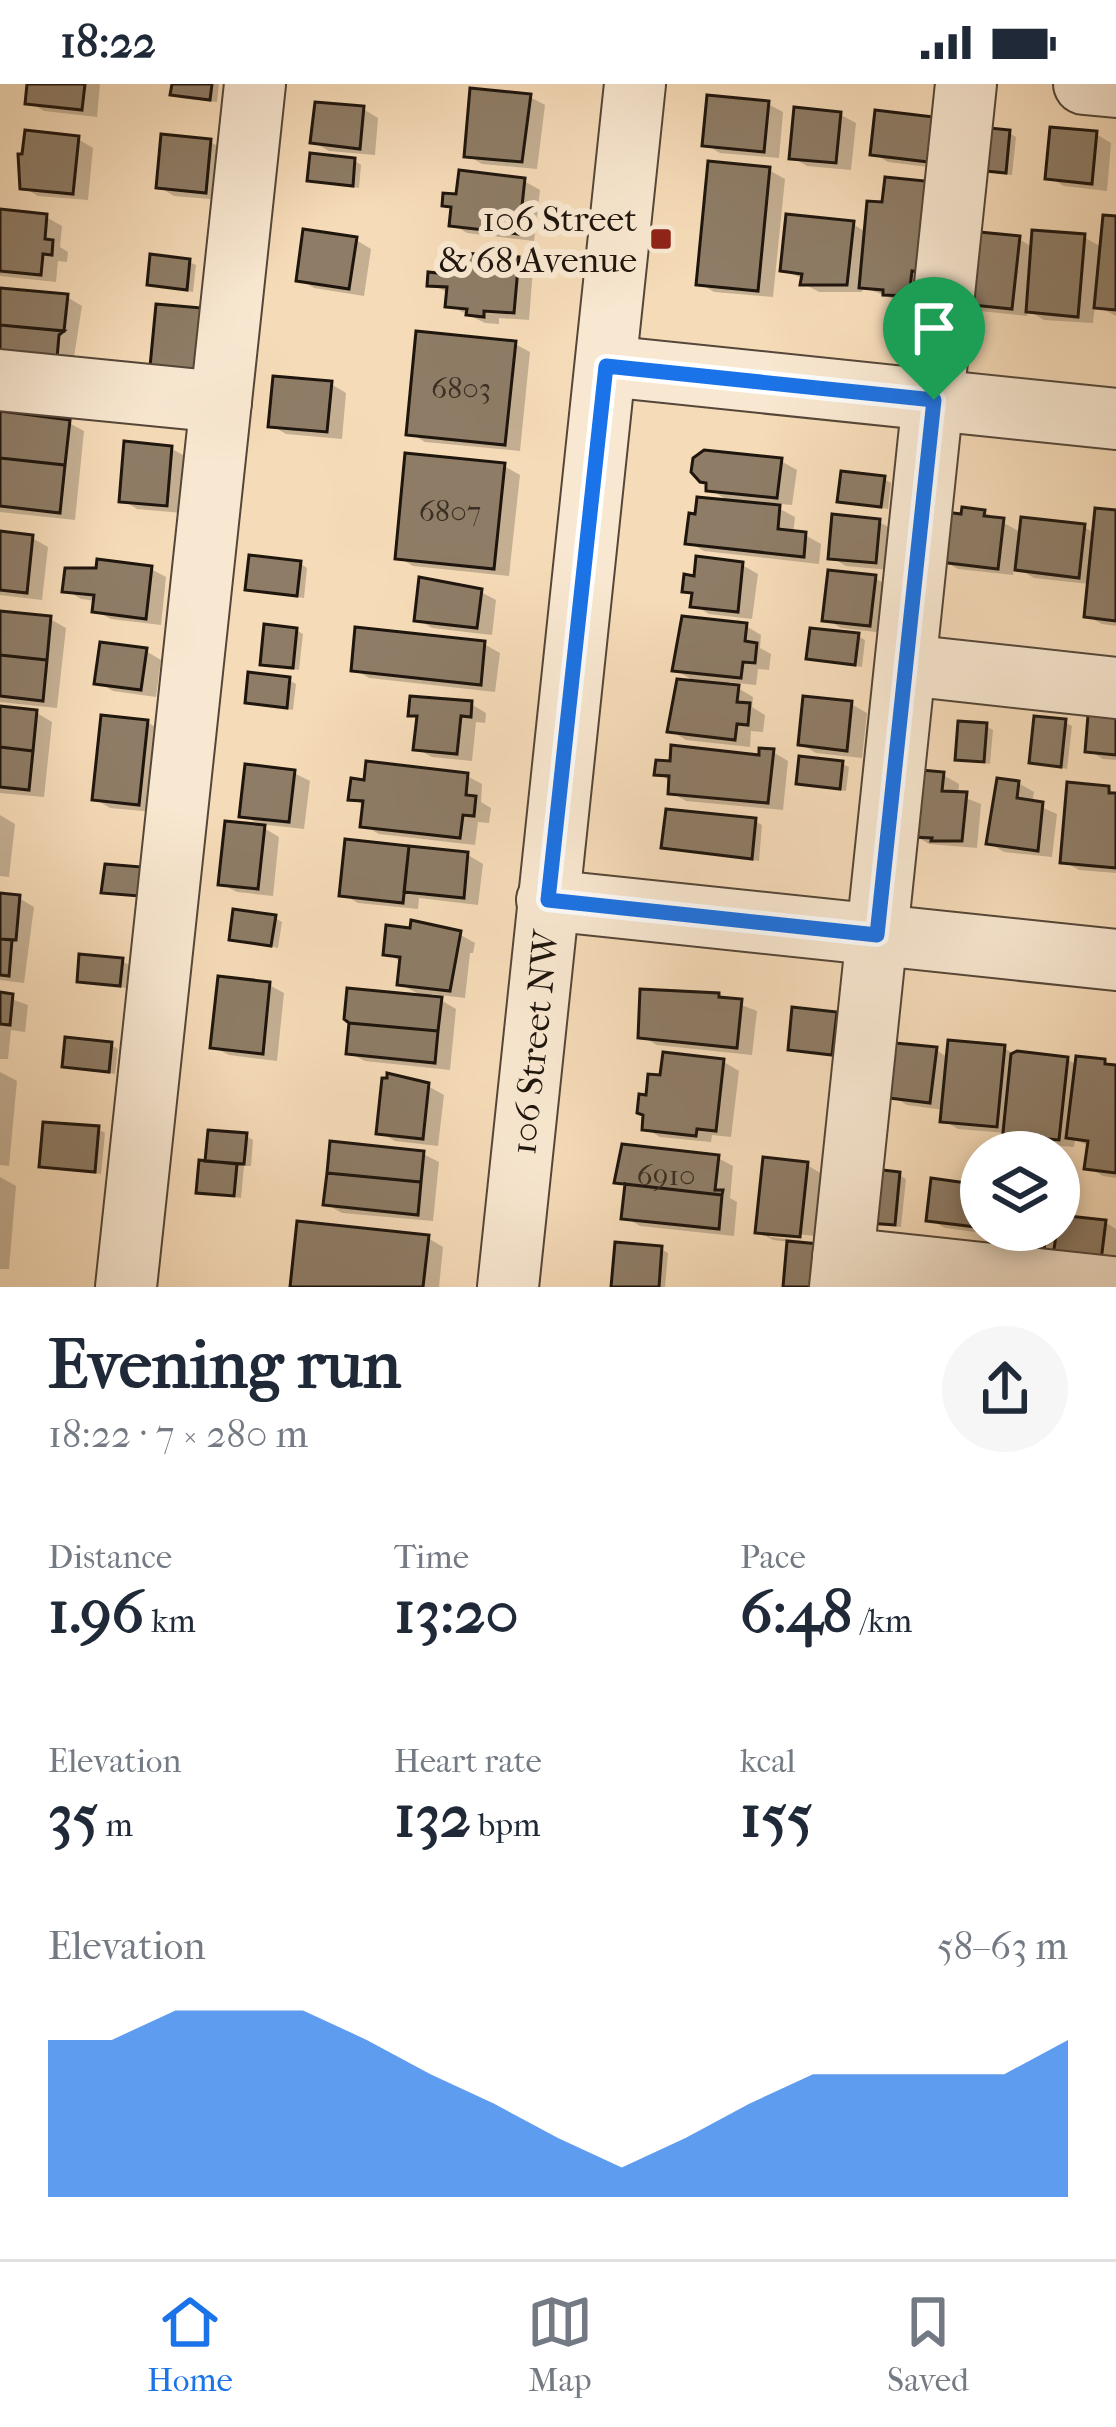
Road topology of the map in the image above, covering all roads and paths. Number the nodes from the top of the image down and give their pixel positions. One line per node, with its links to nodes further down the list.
1 (255, 84): 9 (street)
2 (635, 84): 6 (street, 106 Street NW)
3 (966, 84): 8 (street)
4 (1084, 84): 5 (street)
5 (1116, 88)
6 (606, 366): 8 (street); 13 (street, 106 Street NW)
7 (0, 380): 9 (street)
8 (934, 400): 10 (street); 11 (street)
9 (220, 402): 17 (street)
10 (1116, 419)
11 (906, 665): 12 (street); 14 (street)
12 (1116, 688)
13 (548, 900): 14 (street); 18 (street, 106 Street NW)
14 (877, 935): 15 (street); 16 (street)
15 (1116, 960)
16 (842, 1272): 19 (street)
17 (126, 1287)
18 (508, 1287)
19 (1112, 1287)

